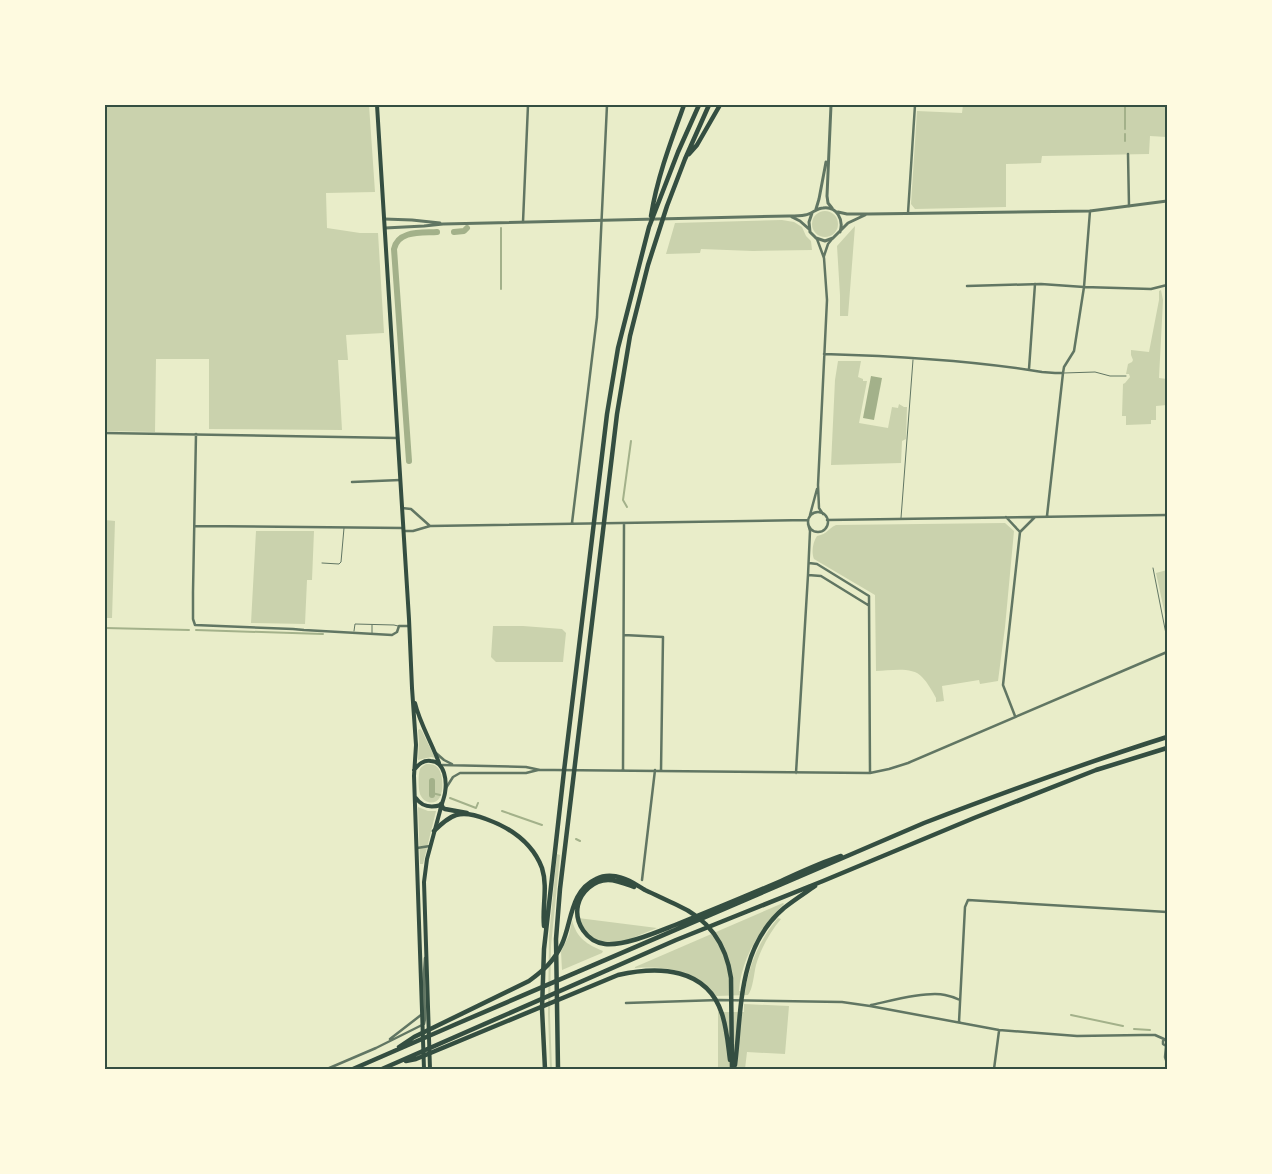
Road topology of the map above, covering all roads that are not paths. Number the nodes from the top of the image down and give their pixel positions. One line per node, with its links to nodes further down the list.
1 (377, 105): 21 (main road)
2 (528, 105): 23 (street)
3 (607, 105): 22 (street)
4 (684, 105): 25 (highway)
5 (699, 105): 25 (highway)
6 (709, 105): 12 (highway)
7 (720, 105): 12 (highway)
8 (831, 105): 10 (street)
9 (915, 105): 18 (street)
10 (828, 149): 16 (street); 17 (street)
11 (1128, 154): 14 (street)
12 (685, 159): 126 (highway)
13 (1167, 201): 14 (street)
14 (1129, 206): 15 (street)
15 (1090, 210): 18 (street); 35 (street)
16 (815, 211): 17 (street); 20 (street); 27 (street)
17 (835, 211): 19 (street); 28 (street)
18 (908, 213): 19 (street)
19 (868, 214): 28 (street)
20 (789, 216): 22 (street); 27 (street)
21 (384, 219): 24 (street); 26 (main road)
22 (602, 220): 23 (street); 56 (street)
23 (523, 222): 24 (street)
24 (443, 224): 26 (street)
25 (649, 227): 105 (highway)
26 (385, 228): 43 (main road)
27 (810, 230): 29 (street)
28 (840, 232): 30 (street)
29 (814, 237): 30 (street); 31 (street)
30 (832, 239): 31 (street)
31 (824, 258): 36 (street)
32 (1035, 284): 34 (street); 35 (street); 38 (street)
33 (1167, 285): 35 (street)
34 (967, 286)
35 (1084, 287): 39 (street)
36 (824, 354): 37 (street); 46 (street)
37 (913, 357): 38 (street); 54 (lane)
38 (1029, 370): 39 (street)
39 (1063, 373): 40 (lane); 51 (street)
40 (1126, 376)
41 (105, 433): 42 (street)
42 (196, 434): 43 (street); 59 (street)
43 (398, 438): 44 (main road)
44 (401, 480): 45 (street); 47 (main road)
45 (352, 482)
46 (818, 485): 48 (street); 53 (street)
47 (402, 508): 60 (street); 62 (main road)
48 (823, 514): 53 (street); 55 (street)
49 (1167, 515): 51 (street)
50 (1036, 516): 51 (street); 52 (street); 64 (street)
51 (1047, 516)
52 (1006, 517): 54 (street); 64 (street)
53 (809, 518): 57 (street); 58 (street)
54 (901, 519): 55 (street)
55 (827, 520): 63 (street)
56 (572, 523): 57 (street); 60 (street)
57 (624, 523): 76 (street)
58 (808, 524): 63 (street); 65 (street)
59 (195, 526): 61 (street); 74 (street)
60 (430, 526): 62 (street)
61 (344, 527): 62 (street); 66 (lane)
62 (403, 529): 73 (main road)
63 (819, 531): 65 (street)
64 (1020, 532): 80 (street)
65 (810, 540): 67 (street)
66 (322, 563)
67 (809, 563): 69 (street); 70 (street)
68 (1153, 568): 77 (lane)
69 (808, 575): 70 (street); 91 (street)
70 (869, 605): 92 (street)
71 (372, 624): 72 (lane); 74 (lane); 75 (lane)
72 (399, 626): 73 (street); 75 (street)
73 (409, 626): 79 (main road)
74 (354, 632): 75 (street)
75 (372, 634)
76 (624, 635): 88 (street); 90 (street)
77 (1167, 639)
78 (1167, 652): 80 (street)
79 (412, 688): 83 (main road); 86 (main road)
80 (1015, 716): 92 (street)
81 (1167, 737): 100 (highway)
82 (1167, 748): 102 (highway)
83 (436, 753): 84 (main road); 85 (street)
84 (440, 764): 85 (street); 86 (main road); 93 (main road)
85 (456, 765): 87 (street)
86 (414, 770): 94 (main road)
87 (540, 770): 88 (street); 93 (street)
88 (623, 770): 89 (street)
89 (655, 770): 90 (street); 101 (street)
90 (661, 771): 91 (street)
91 (796, 773): 92 (street)
92 (870, 773)
93 (446, 790): 95 (main road)
94 (416, 796): 95 (main road); 99 (main road)
95 (441, 805): 96 (highway); 97 (main road)
96 (472, 814): 97 (highway); 105 (highway)
97 (434, 831): 98 (main road)
98 (431, 846): 99 (street); 106 (main road)
99 (417, 848): 110 (main road)
100 (864, 849): 103 (highway); 117 (highway)
101 (642, 880)
102 (823, 881): 118 (highway); 127 (highway)
103 (646, 890): 117 (highway); 127 (highway)
104 (1167, 912): 107 (street)
105 (545, 938): 125 (highway)
106 (426, 953): 112 (street); 124 (main road)
107 (960, 1000): 109 (street); 111 (street)
108 (626, 1003): 109 (street)
109 (870, 1006): 111 (street)
110 (422, 1014): 112 (main road); 115 (street)
111 (959, 1022): 113 (street)
112 (422, 1025): 115 (street); 123 (main road)
113 (999, 1030): 114 (street); 128 (street)
114 (1166, 1039): 116 (street)
115 (382, 1044): 120 (street)
116 (1167, 1046): 119 (street)
117 (387, 1054): 121 (highway)
118 (398, 1062): 122 (highway); 127 (highway)
119 (1167, 1063)
120 (327, 1069)
121 (353, 1069)
122 (382, 1069)
123 (424, 1069)
124 (430, 1069)
125 (544, 1069)
126 (558, 1069)
127 (732, 1069)
128 (994, 1069)

